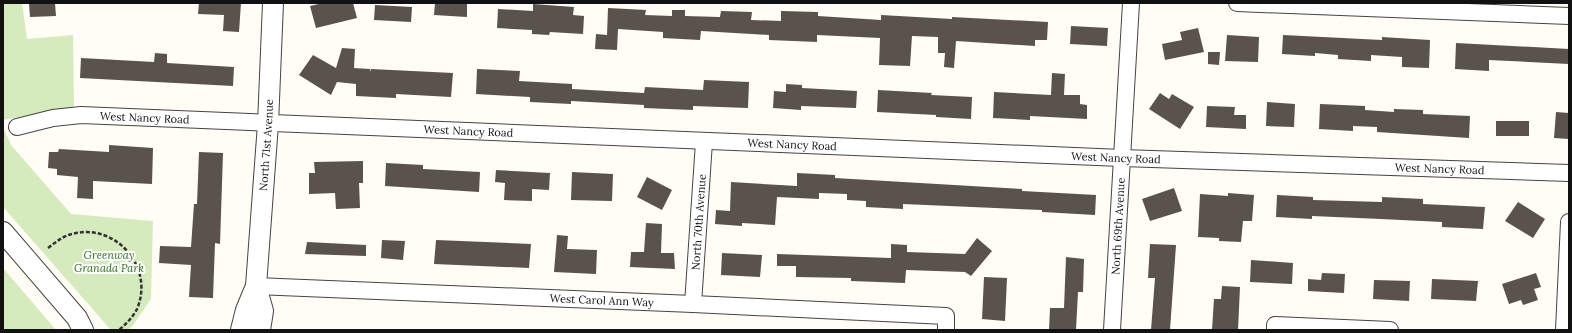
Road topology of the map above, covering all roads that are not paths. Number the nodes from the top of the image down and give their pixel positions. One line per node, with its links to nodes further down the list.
1 (273, 3): 5 (street, North 71st Avenue)
2 (1131, 3): 8 (street, North 69th Avenue)
3 (1237, 3): 4 (street)
4 (1569, 16)
5 (268, 124): 6 (street, West Nancy Road); 7 (street, West Nancy Road); 12 (street, North 71st Avenue)
6 (17, 127)
7 (704, 142): 8 (street, West Nancy Road); 13 (street, North 70th Avenue)
8 (1122, 158): 9 (street, West Nancy Road); 20 (street, North 69th Avenue)
9 (1569, 173)
10 (1569, 222): 22 (street)
11 (3, 232): 15 (street)
12 (256, 286): 13 (street, West Carol Ann Way); 18 (street, North 71st Avenue); 19 (street, North 71st Avenue)
13 (692, 304): 14 (street, West Carol Ann Way)
14 (946, 323)
15 (80, 324): 17 (street)
16 (1275, 328): 21 (street)
17 (95, 330)
18 (241, 330)
19 (260, 330)
20 (1112, 330)
21 (1390, 330)
22 (1564, 330)

